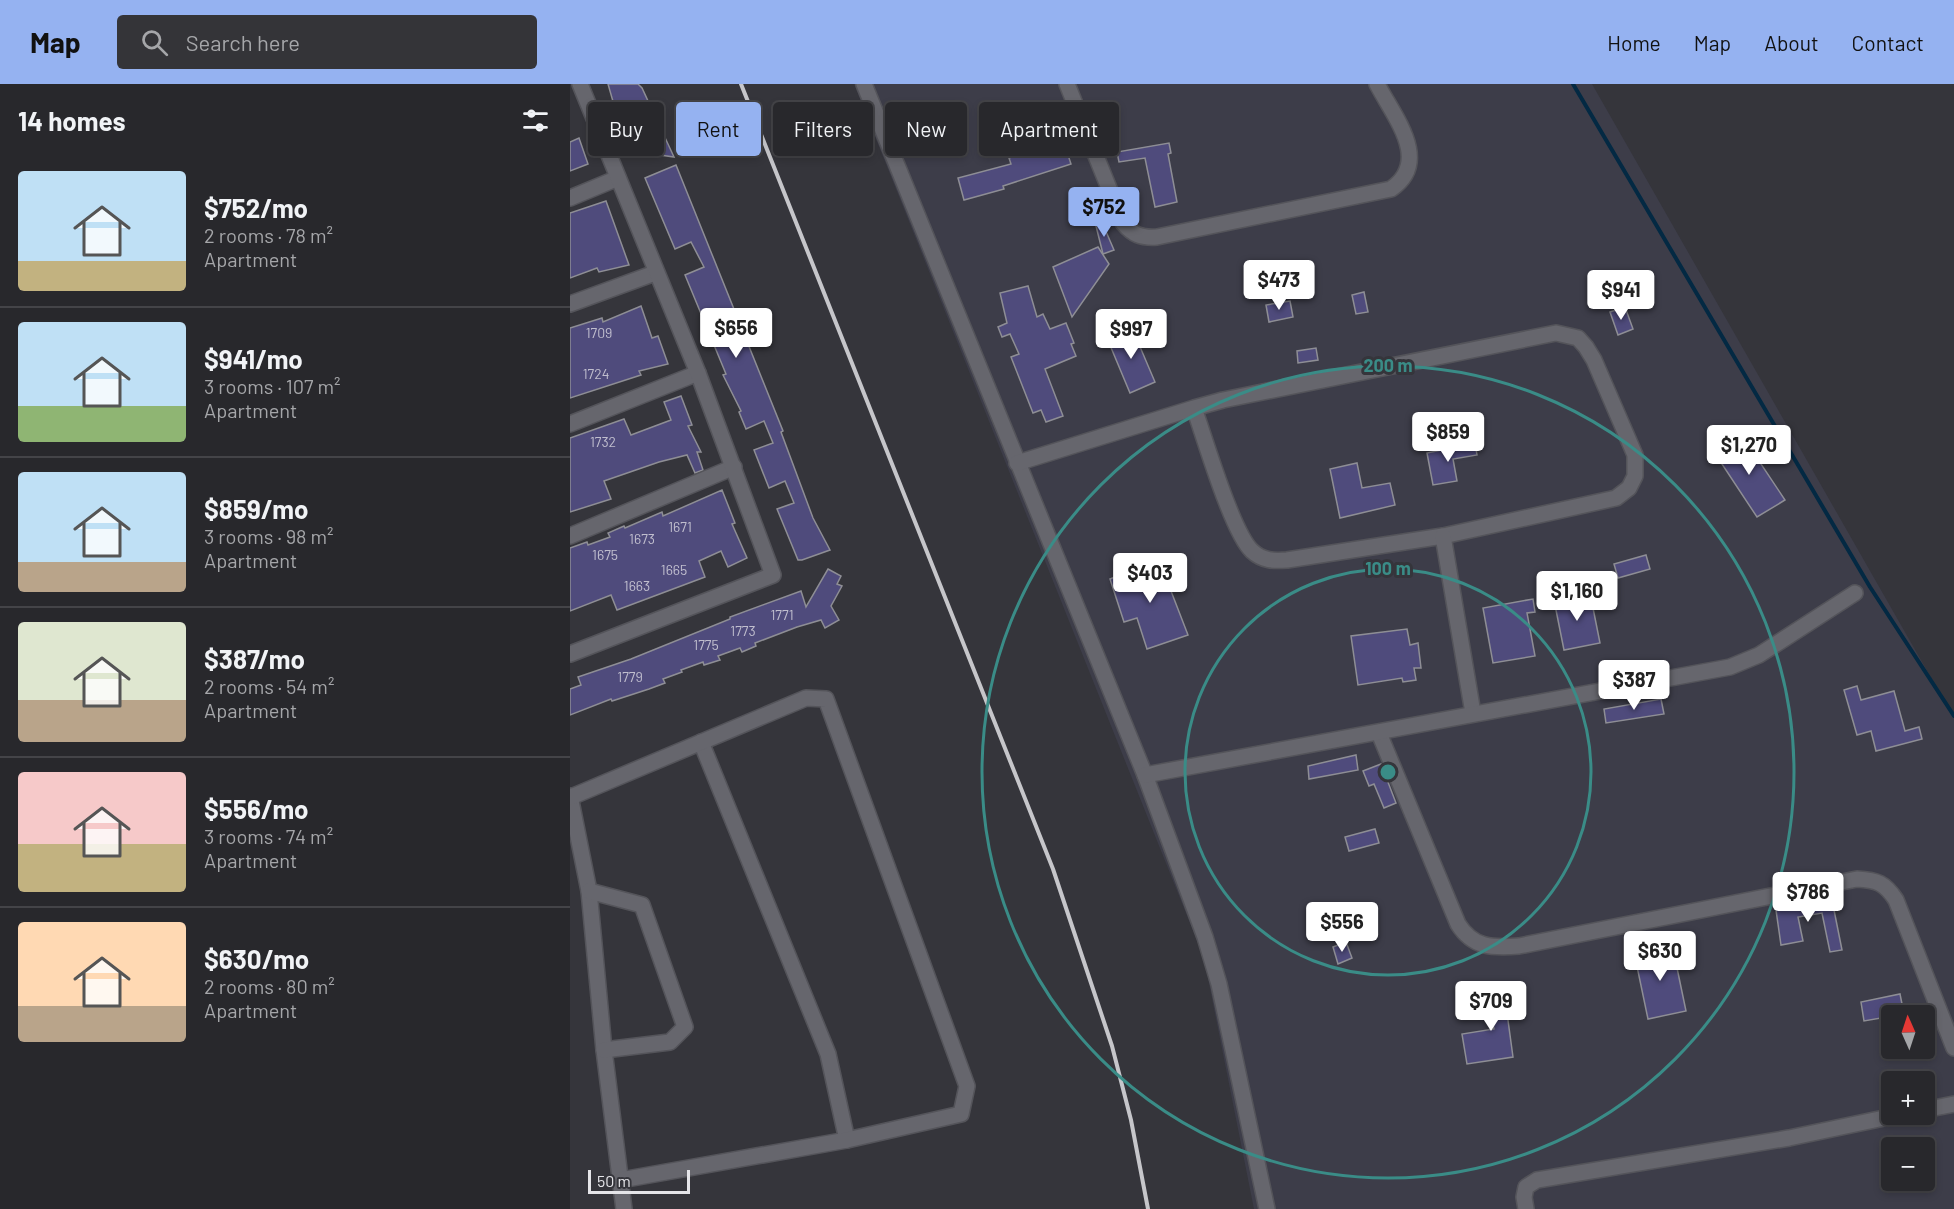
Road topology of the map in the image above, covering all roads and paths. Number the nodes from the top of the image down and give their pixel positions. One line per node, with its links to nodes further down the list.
1 (580, 84): 5 (street)
2 (864, 84): 12 (street)
3 (1067, 84): 4 (street)
4 (1377, 84)
5 (618, 178): 6 (street); 7 (street)
6 (570, 198)
7 (655, 273): 8 (street); 9 (street)
8 (570, 304)
9 (698, 373): 11 (street); 13 (street)
10 (1194, 408): 12 (street); 15 (street); 15 (street)
11 (570, 424)
12 (1017, 464): 21 (street)
13 (734, 467): 14 (street); 17 (street)
14 (570, 536)
15 (1443, 536): 18 (street)
16 (1855, 593): 18 (street)
17 (570, 654)
18 (1473, 712): 19 (street)
19 (1379, 733): 21 (street); 24 (street)
20 (700, 742): 22 (street); 29 (street); 29 (street)
21 (1145, 774): 32 (street)
22 (570, 796): 23 (street)
23 (589, 891): 25 (street); 25 (street)
24 (1954, 1048)
25 (604, 1050): 30 (street)
26 (1954, 1104): 27 (street)
27 (1935, 1108)
28 (1881, 1119): 33 (street)
29 (847, 1140): 30 (street)
30 (621, 1180): 31 (street)
31 (624, 1209)
32 (1267, 1209)
33 (1526, 1209)

